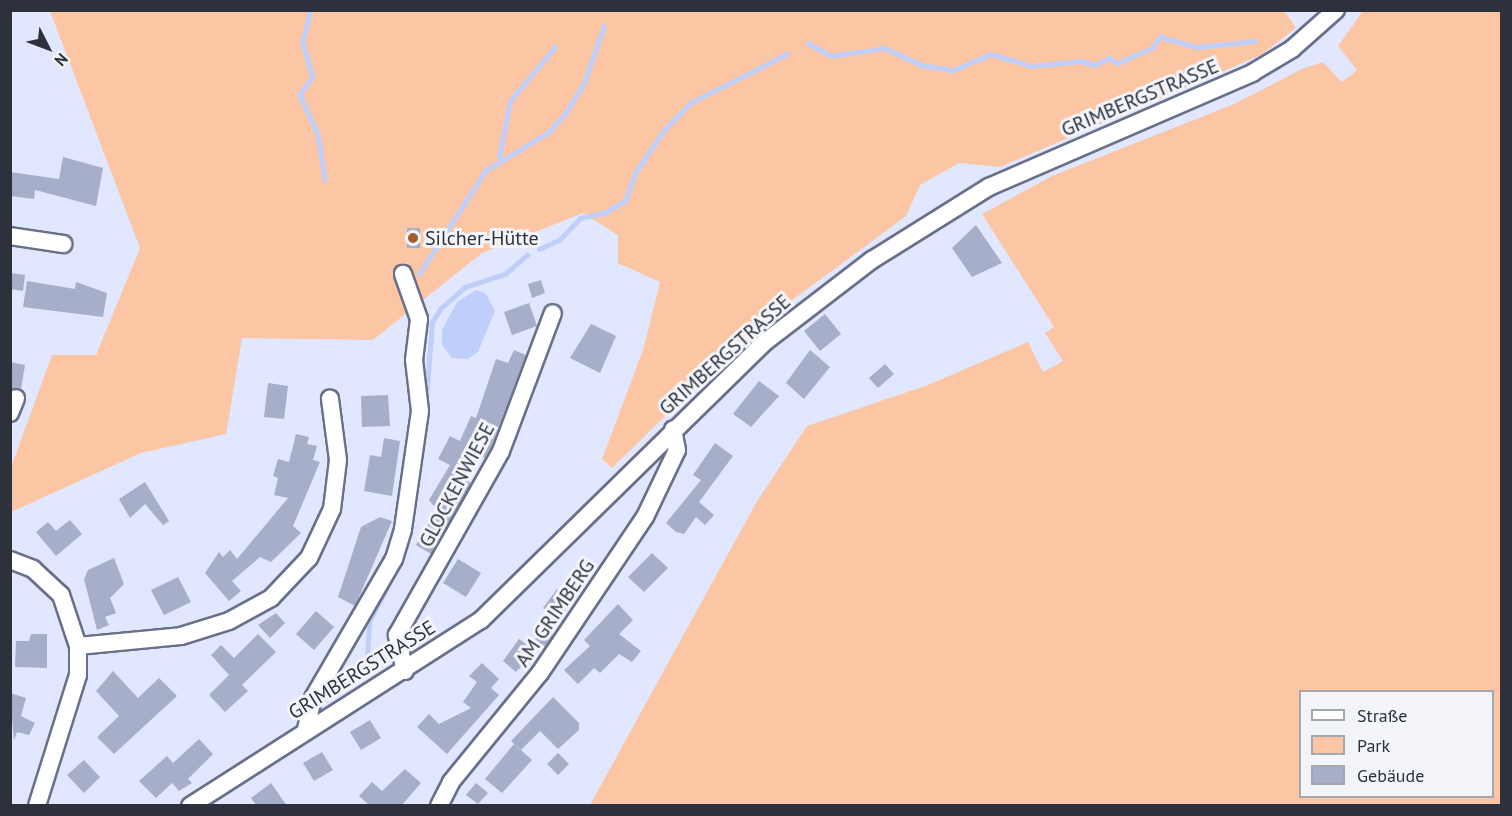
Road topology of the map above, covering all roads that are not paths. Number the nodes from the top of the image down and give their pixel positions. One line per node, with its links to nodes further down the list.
1 (1336, 10): 7 (street, GRIMBERGSTRASSE)
2 (10, 236): 3 (street)
3 (63, 244)
4 (403, 274): 11 (street)
5 (553, 313): 10 (street, GLOCKENWIESE)
6 (330, 399): 9 (street)
7 (673, 429): 10 (street, GRIMBERGSTRASSE); 14 (street, AM GRIMBERG)
8 (10, 560): 9 (street)
9 (78, 646): 12 (street)
10 (405, 671): 11 (street, GRIMBERGSTRASSE)
11 (306, 729): 13 (street, GRIMBERGSTRASSE)
12 (37, 806)
13 (190, 806)
14 (439, 806)

